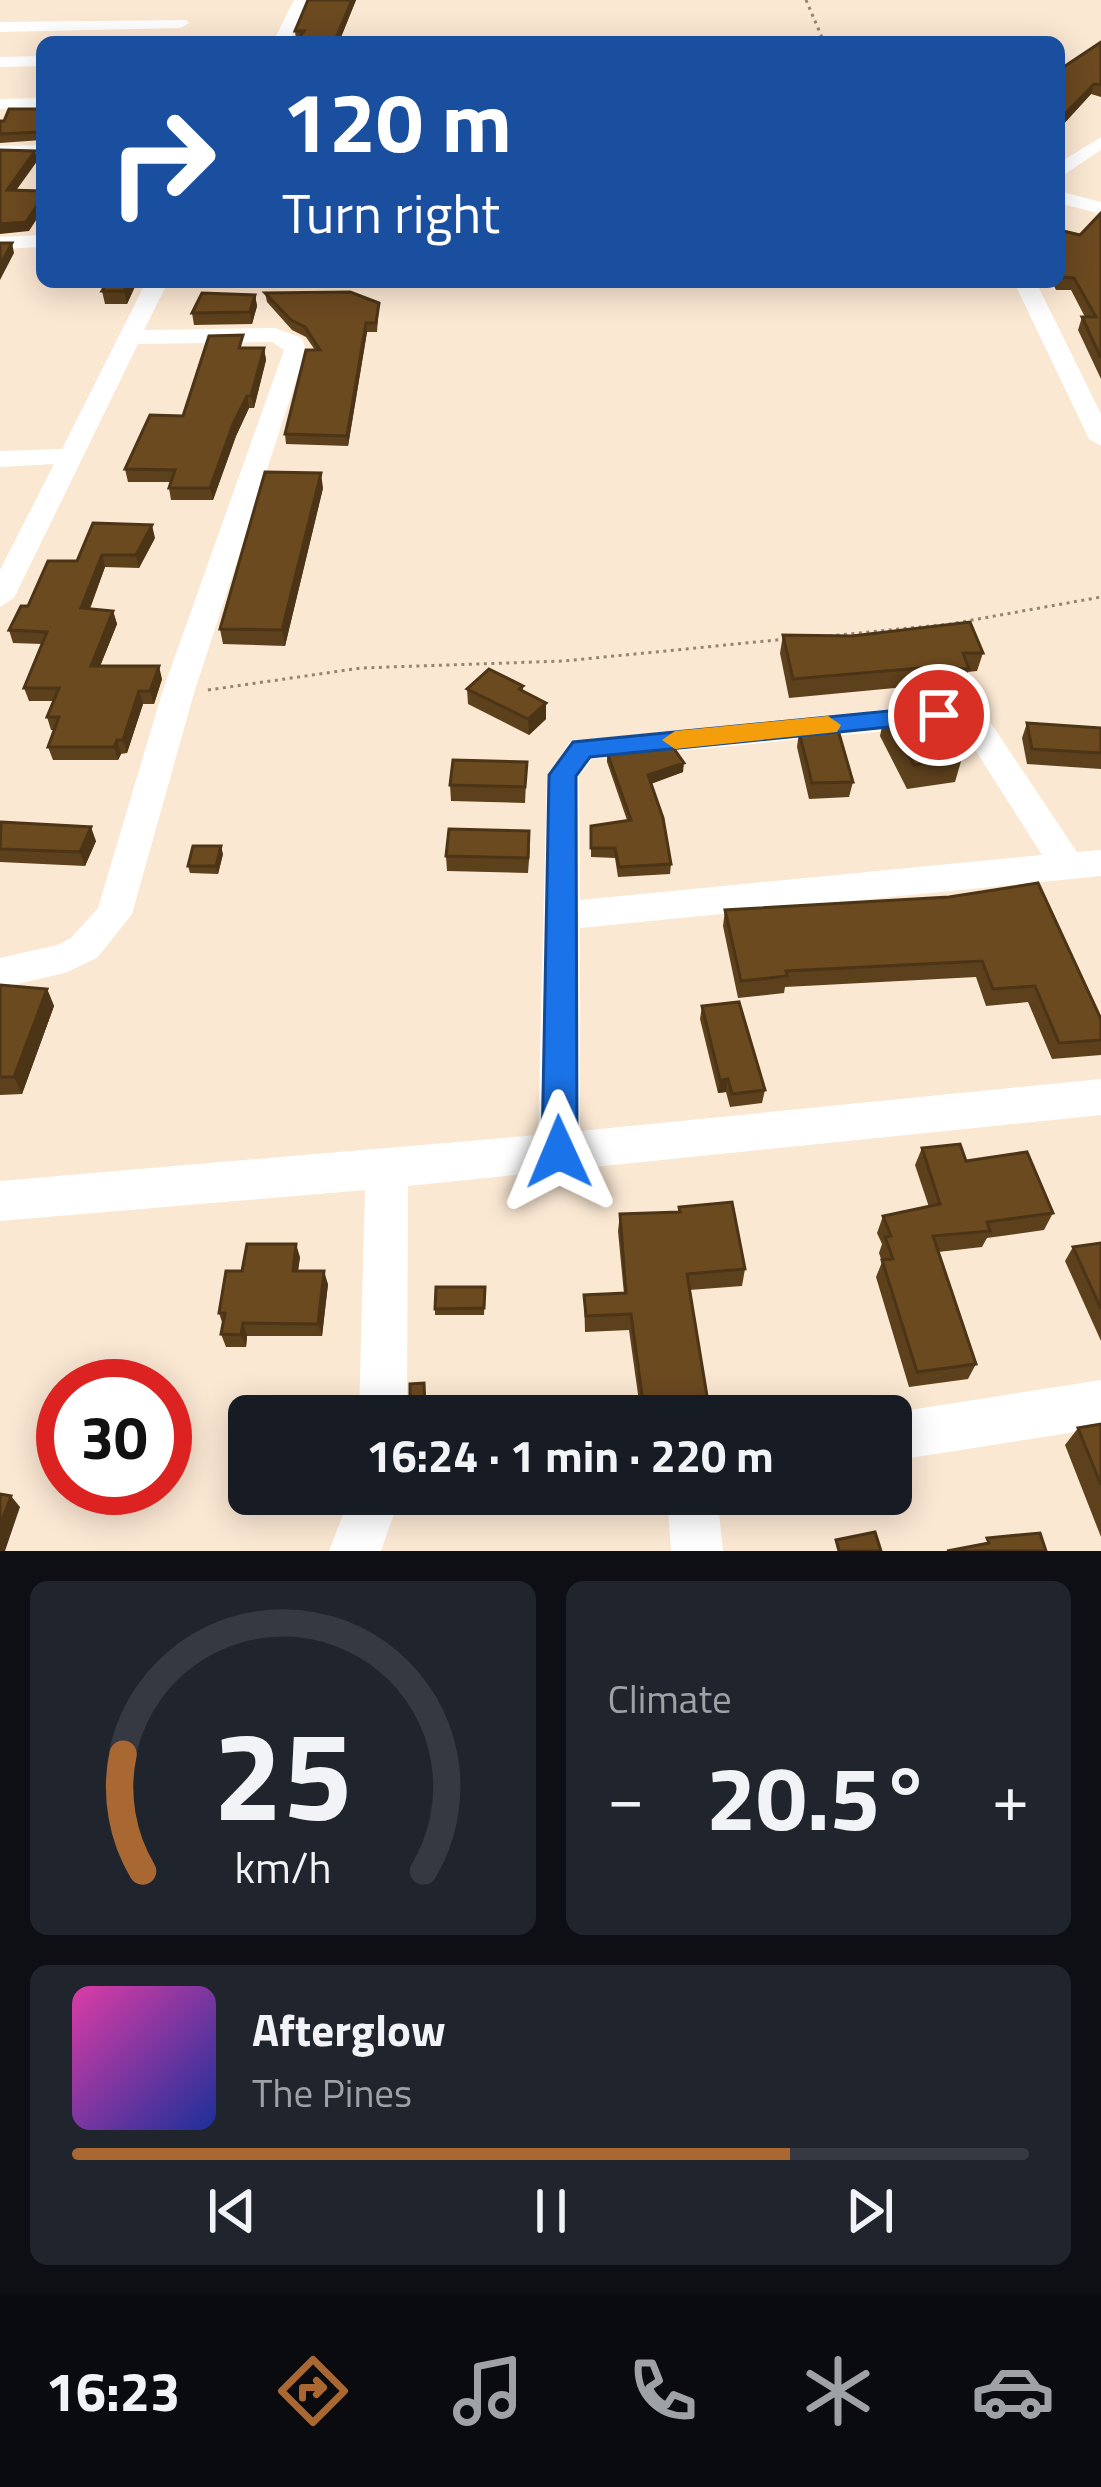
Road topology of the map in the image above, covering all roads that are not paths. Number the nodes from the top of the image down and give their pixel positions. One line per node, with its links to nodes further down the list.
1 (301, 0): 4 (street)
2 (0, 27): 3 (street)
3 (175, 36)
4 (284, 36)
5 (36, 61): 6 (street)
6 (0, 62)
7 (0, 104): 8 (street)
8 (36, 104)
9 (1101, 142): 12 (street)
10 (36, 150): 11 (street)
11 (0, 151)
12 (1065, 168)
13 (1065, 199): 14 (street)
14 (1101, 208)
15 (36, 242): 16 (street)
16 (0, 243)
17 (154, 288): 19 (street)
18 (1028, 288): 20 (street)
19 (129, 337): 21 (street); 27 (street)
20 (1101, 439)
21 (70, 456): 22 (street); 23 (street)
22 (0, 459)
23 (9, 564): 24 (street)
24 (0, 598)
25 (1084, 865): 26 (street); 26 (street)
26 (560, 916): 29 (street)
27 (0, 973)
28 (1101, 1097): 29 (street)
29 (559, 1152): 30 (street)
30 (387, 1169): 31 (street); 32 (street)
31 (0, 1201)
32 (383, 1395)
33 (1101, 1404): 34 (street)
34 (912, 1434)
35 (368, 1515): 37 (street)
36 (694, 1515): 38 (street)
37 (355, 1551)
38 (697, 1551)

